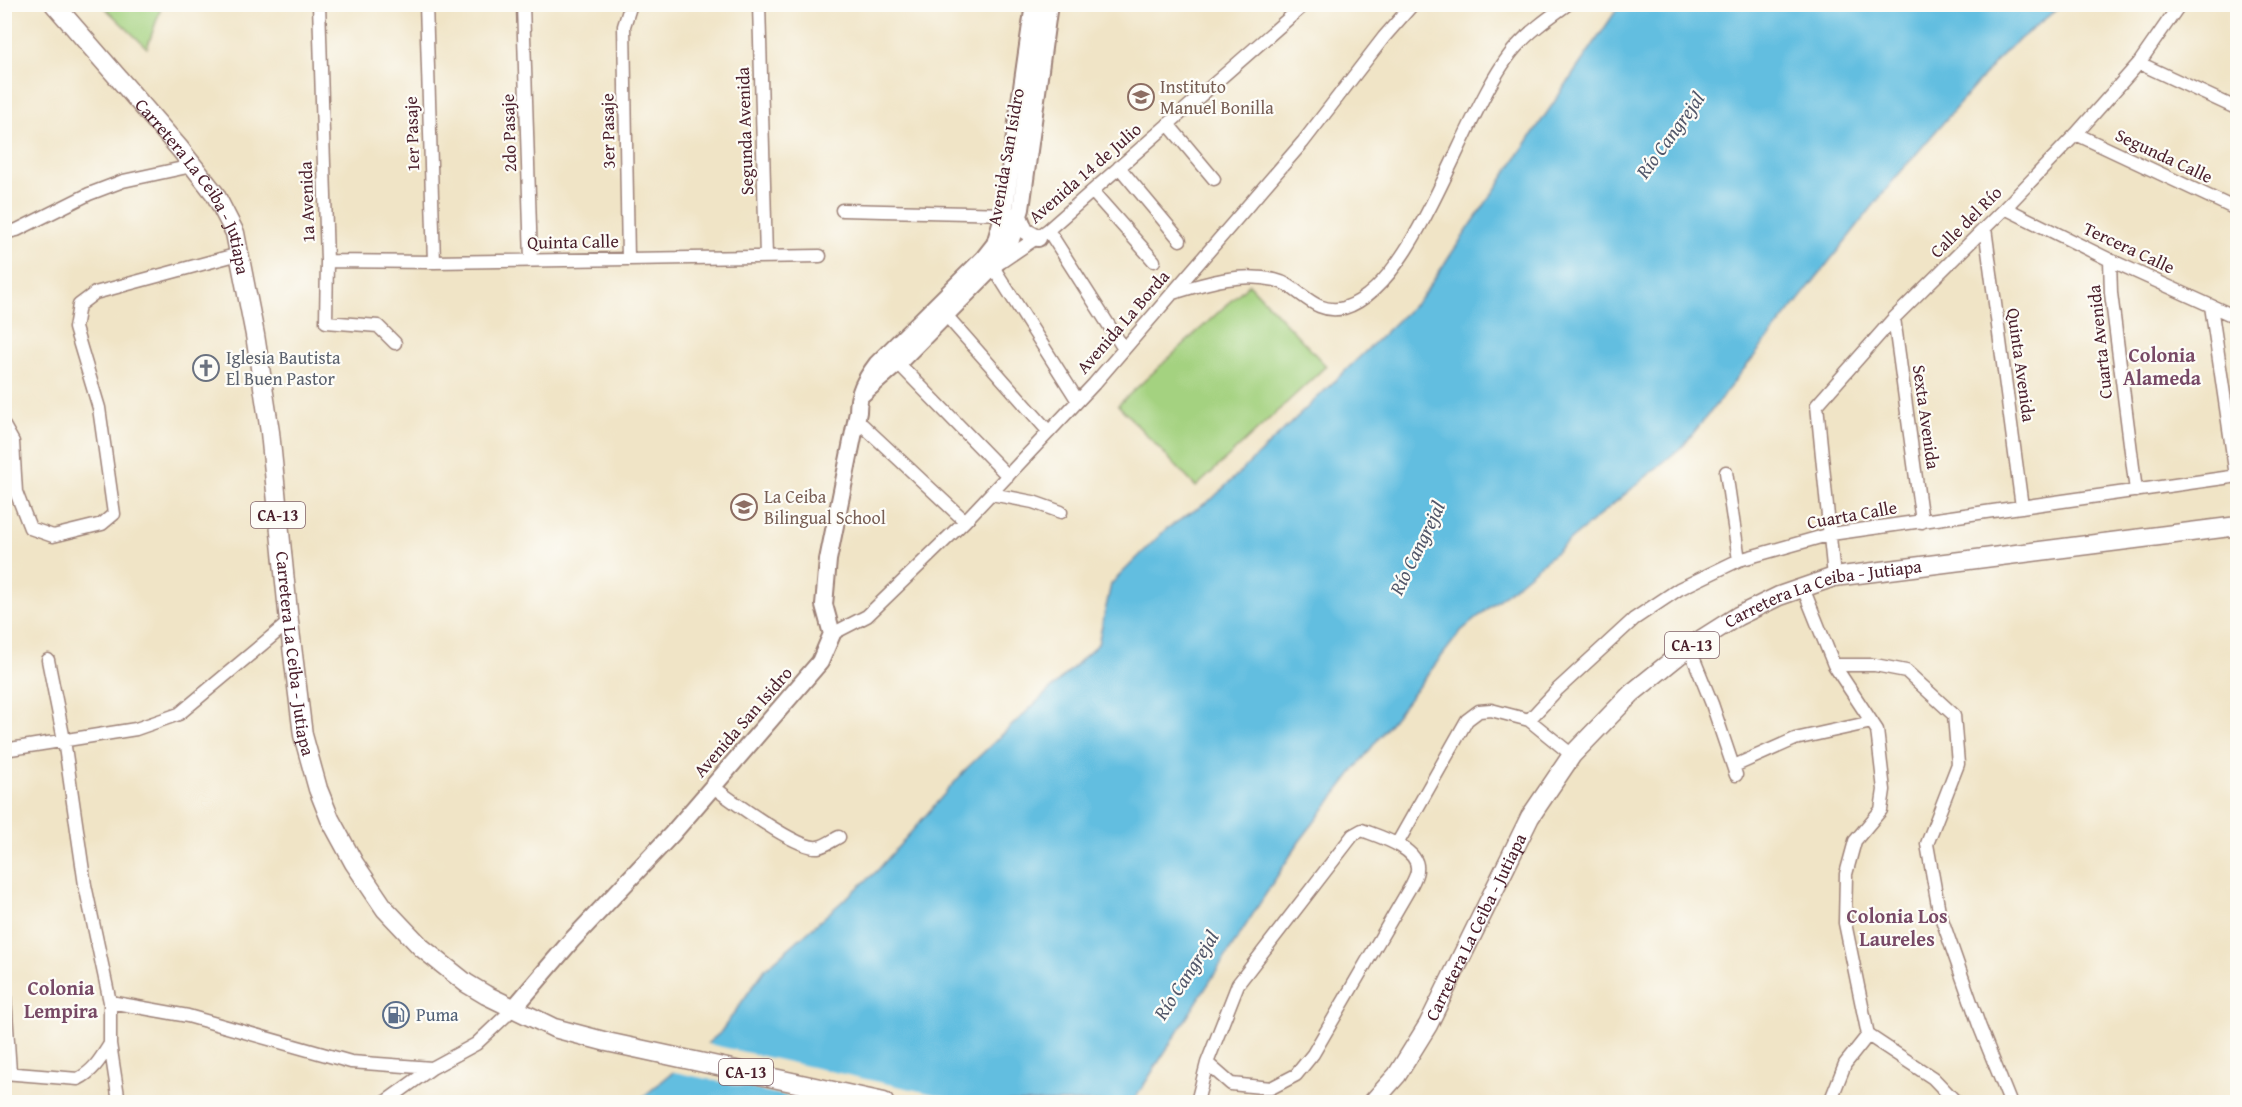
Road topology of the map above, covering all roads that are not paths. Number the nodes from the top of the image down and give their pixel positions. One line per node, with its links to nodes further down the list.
1 (54, 4): 17 (main road, Carretera La Ceiba - Jutiapa / CA-13)
2 (319, 4): 35 (street, 1a Avenida)
3 (426, 4): 37 (street, 1er Pasaje)
4 (523, 4): 33 (street, 2do Pasaje)
5 (631, 4): 32 (street, 3er Pasaje)
6 (759, 4): 31 (street, Segunda Avenida)
7 (1034, 4): 24 (street, Avenida San Isidro)
8 (1049, 4): 24 (street, Avenida San Isidro)
9 (1305, 4): 15 (street, Avenida 14 de Julio)
10 (1413, 4): 39 (street, Avenida La Borda)
11 (1568, 4): 39 (street)
12 (2180, 4): 13 (street, Calle del Río)
13 (2139, 63): 14 (street); 16 (street, Calle del Río)
14 (2238, 109)
15 (1168, 124): 18 (street, Avenida 14 de Julio); 19 (street)
16 (2076, 134): 21 (street, Calle del Río); 23 (street, Segunda Calle)
17 (192, 166): 26 (street); 29 (main road, Carretera La Ceiba - Jutiapa / CA-13)
18 (1119, 167): 20 (street, Avenida 14 de Julio); 28 (street)
19 (1214, 179)
20 (1092, 191): 27 (street, Avenida 14 de Julio); 36 (street)
21 (2005, 208): 25 (street, Calle del Río); 34 (street, Tercera Calle)
22 (842, 210): 24 (street)
23 (2238, 210)
24 (1012, 215): 27 (street); 38 (street, Avenida San Isidro)
25 (1985, 228): 42 (street, Calle del Río); 58 (street, Quinta Avenida)
26 (4, 233)
27 (1043, 234): 38 (street, Avenida 14 de Julio); 46 (street)
28 (1180, 240)
29 (239, 254): 51 (street); 67 (main road, Carretera La Ceiba - Jutiapa / CA-13)
30 (820, 256): 31 (street, Quinta Calle)
31 (766, 257): 32 (street, Quinta Calle)
32 (628, 259): 33 (street, Quinta Calle)
33 (531, 260): 37 (street, Quinta Calle)
34 (2110, 260): 40 (street, Tercera Calle); 56 (street, Cuarta Avenida)
35 (327, 261): 37 (street, Quinta Calle); 45 (street, 1a Avenida)
36 (1154, 261)
37 (434, 262)
38 (988, 263): 41 (street, Avenida San Isidro); 44 (street, Avenida San Isidro); 49 (street)
39 (1172, 293): 46 (street, Avenida La Borda)
40 (2211, 306): 43 (street, Tercera Calle); 55 (street)
41 (945, 314): 44 (street, Avenida San Isidro); 52 (street)
42 (1894, 318): 61 (street, Sexta Avenida); 63 (street, Calle del Río)
43 (2238, 318)
44 (915, 336): 47 (street, Avenida San Isidro); 48 (street, Avenida San Isidro)
45 (395, 343)
46 (1124, 349): 49 (street, Avenida La Borda)
47 (898, 363): 48 (street, Avenida San Isidro); 54 (street)
48 (858, 397): 50 (street, Avenida San Isidro)
49 (1078, 401): 52 (street, Avenida La Borda)
50 (856, 419): 60 (street); 68 (street, Avenida San Isidro)
51 (4, 426)
52 (1049, 432): 54 (street, Avenida La Borda)
53 (1726, 472): 64 (street)
54 (1008, 476): 57 (street, Avenida La Borda)
55 (2237, 476): 56 (street, Cuarta Calle)
56 (2136, 490): 58 (street, Cuarta Calle)
57 (991, 494): 59 (street); 60 (street, Avenida La Borda)
58 (2022, 507): 61 (street, Cuarta Calle)
59 (1061, 512)
60 (965, 521): 68 (street, Avenida La Borda)
61 (1922, 522): 63 (street, Cuarta Calle)
62 (2238, 526): 65 (main road, Carretera La Ceiba - Jutiapa / CA-13)
63 (1831, 534): 64 (street, Cuarta Calle); 65 (street)
64 (1739, 560): 72 (street, Cuarta Calle)
65 (1834, 577): 66 (main road, Carretera La Ceiba - Jutiapa / CA-13)
66 (1803, 588): 69 (main road, Carretera La Ceiba - Jutiapa / CA-13); 71 (street)
67 (288, 622): 74 (street); 82 (main road, Carretera La Ceiba - Jutiapa / CA-13)
68 (832, 634): 77 (street, Avenida San Isidro)
69 (1689, 648): 73 (street); 76 (main road, Carretera La Ceiba - Jutiapa / CA-13)
70 (48, 660): 74 (street)
71 (1834, 665): 73 (street); 96 (street)
72 (1529, 720): 76 (street); 79 (street)
73 (1872, 722): 84 (street)
74 (64, 740): 75 (street); 81 (street)
75 (4, 750)
76 (1572, 755): 93 (main road, Carretera La Ceiba - Jutiapa / CA-13)
77 (713, 787): 78 (street); 82 (street, Avenida San Isidro)
78 (839, 837)
79 (1397, 844): 86 (street); 86 (street)
80 (4, 982): 83 (street)
81 (110, 1002): 85 (street); 87 (street)
82 (514, 1008): 87 (street); 91 (main road, Carretera La Ceiba - Jutiapa / CA-13)
83 (5, 1015): 88 (street)
84 (1868, 1035): 94 (street); 95 (street)
85 (110, 1044): 88 (street); 89 (street)
86 (1207, 1063): 92 (street)
87 (432, 1068): 90 (street)
88 (7, 1072)
89 (119, 1102)
90 (385, 1102)
91 (884, 1102)
92 (1197, 1102)
93 (1373, 1102)
94 (1830, 1102)
95 (1956, 1102)
96 (2010, 1102)

